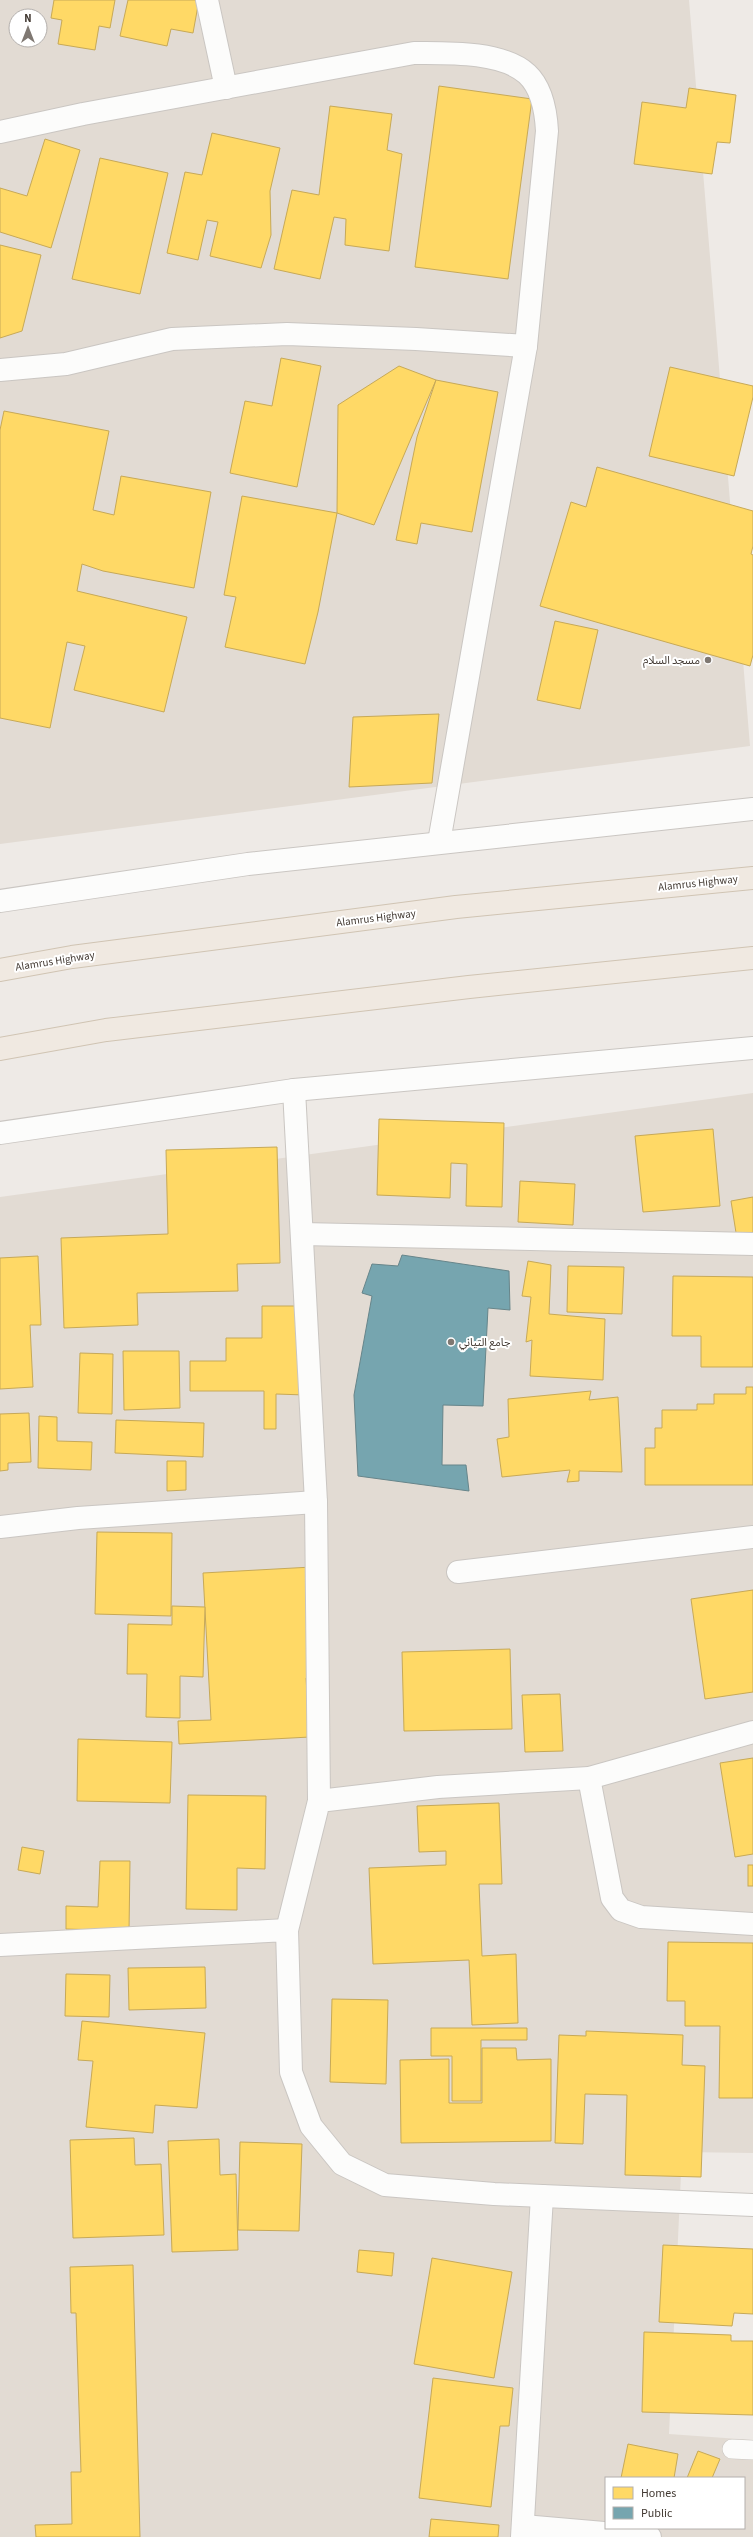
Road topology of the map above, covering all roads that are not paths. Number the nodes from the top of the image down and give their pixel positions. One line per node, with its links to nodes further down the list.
1 (207, 0): 2 (street)
2 (226, 88): 3 (street); 4 (street)
3 (0, 132)
4 (526, 346): 5 (street); 7 (street)
5 (0, 370)
6 (753, 809): 7 (street)
7 (439, 842): 9 (street)
8 (753, 878): 11 (main road, Alamrus Highway)
9 (0, 901)
10 (753, 958): 13 (main road)
11 (0, 970)
12 (753, 1048): 14 (street)
13 (0, 1049)
14 (294, 1090): 15 (street); 16 (street)
15 (0, 1133)
16 (302, 1234): 17 (street); 18 (street)
17 (753, 1244)
18 (316, 1502): 19 (street); 24 (street)
19 (0, 1527)
20 (753, 1537): 21 (street)
21 (458, 1572)
22 (753, 1732): 23 (street)
23 (589, 1778): 24 (street); 25 (street)
24 (319, 1801): 26 (street)
25 (753, 1924)
26 (287, 1930): 27 (street); 28 (street)
27 (0, 1946)
28 (542, 2196): 29 (street); 32 (street)
29 (753, 2205)
30 (732, 2449): 31 (lane)
31 (753, 2450)
32 (523, 2531): 33 (street)
33 (650, 2537)

